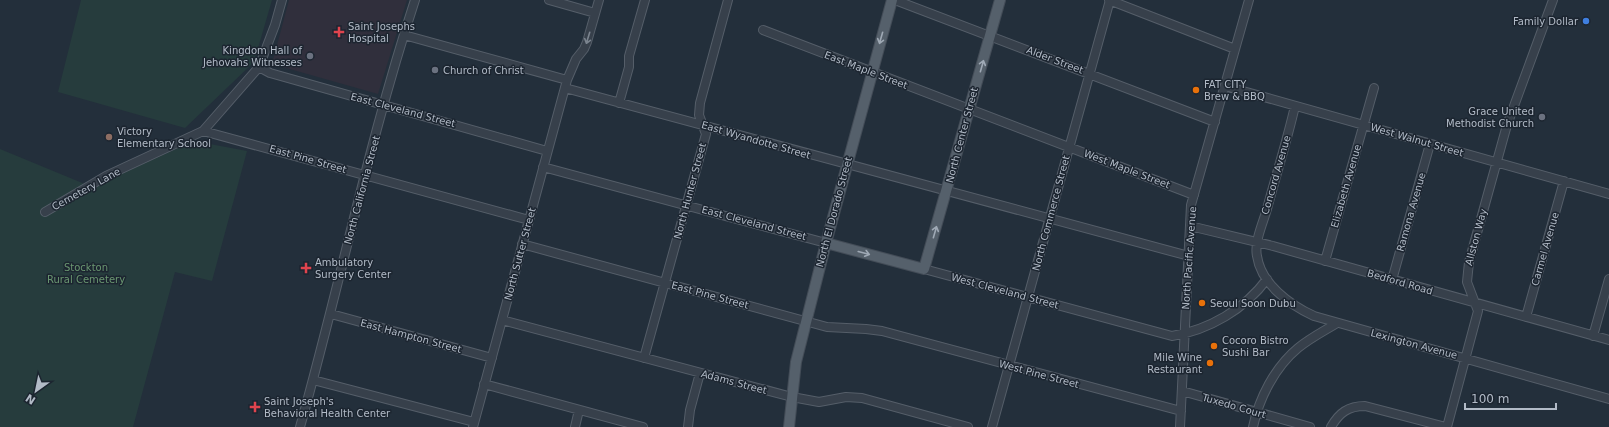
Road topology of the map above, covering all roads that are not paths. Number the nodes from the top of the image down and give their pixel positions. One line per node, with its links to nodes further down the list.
1 (282, 0): 18 (street, Cemetery Lane)
2 (415, 0): 15 (street, North California Street)
3 (549, 0): 13 (street)
4 (599, 0): 13 (street, North Sutter Street)
5 (645, 0): 24 (street)
6 (728, 0): 29 (street, North Hunter Street)
7 (892, 0): 19 (main road, North El Dorado Street, one-way to 19)
8 (895, 0): 16 (street, Alder Street)
9 (1000, 0): 16 (main road, North Center Street)
10 (1110, 0): 17 (street); 20 (street, North Commerce Street)
11 (1249, 0): 17 (street, North Pacific Avenue)
12 (1553, 0): 35 (street, Allston Way)
13 (595, 13): 21 (street, North Sutter Street, one-way to 21)
14 (763, 30): 19 (street, East Maple Street)
15 (404, 35): 21 (street, East Wyandotte Street); 25 (street, North California Street)
16 (990, 36): 20 (street, Alder Street); 27 (main road, North Center Street, one-way to 16)
17 (1235, 49): 22 (street, North Pacific Avenue)
18 (259, 67): 25 (street, East Cleveland Street); 31 (street, Cemetery Lane)
19 (871, 72): 27 (street, East Maple Street); 36 (main road, North El Dorado Street)
20 (1090, 74): 28 (street, Alder Street); 33 (street, North Commerce Street)
21 (566, 84): 24 (street, East Wyandotte Street); 34 (street, North Sutter Street)
22 (1225, 86): 26 (street, West Walnut Street); 28 (street, North Pacific Avenue)
23 (1374, 88): 30 (street, Elizabeth Avenue)
24 (619, 103): 29 (street, East Wyandotte Street)
25 (385, 105): 34 (street, East Cleveland Street); 38 (street, North California Street)
26 (1295, 106): 30 (street, West Walnut Street); 49 (street, Concord Avenue)
27 (970, 110): 33 (street, West Maple Street); 40 (main road, North Center Street)
28 (1214, 122): 42 (street, North Pacific Avenue)
29 (702, 125): 36 (street, East Wyandotte Street); 43 (street, North Hunter Street)
30 (1363, 125): 32 (street, West Walnut Street); 52 (street, Elizabeth Avenue)
31 (203, 131): 38 (street, East Pine Street); 44 (street, Cemetery Lane)
32 (1430, 144): 35 (street, West Walnut Street); 56 (street, Ramona Avenue)
33 (1070, 147): 42 (street, West Maple Street); 45 (street, North Commerce Street)
34 (547, 151): 37 (street, North Sutter Street)
35 (1497, 163): 39 (street, West Walnut Street); 59 (street, Allston Way)
36 (847, 165): 40 (street, East Wyandotte Street); 48 (main road, North El Dorado Street)
37 (543, 167): 43 (street, East Cleveland Street); 46 (street, North Sutter Street)
38 (366, 175): 46 (street, East Pine Street); 60 (street, North California Street)
39 (1564, 181): 41 (street, West Walnut Street); 61 (street, Carmel Avenue)
40 (947, 191): 45 (street, East Wyandotte Street); 53 (main road, North Center Street, one-way to 40)
41 (1609, 194)
42 (1194, 195): 47 (street, North Pacific Avenue)
43 (686, 205): 48 (street, East Cleveland Street); 57 (street, North Hunter Street)
44 (45, 212)
45 (1049, 219): 51 (street, East Wyandotte Street); 58 (street, North Commerce Street)
46 (529, 220): 50 (street, North Sutter Street)
47 (1190, 226): 49 (street, Bedford Road); 51 (street, North Pacific Avenue)
48 (826, 243): 53 (main road, West Cleveland Street, one-way to 53); 63 (main road, North El Dorado Street)
49 (1258, 243): 52 (street, Bedford Road); 54 (street, Lexington Avenue)
50 (522, 244): 57 (street, East Pine Street); 62 (street, North Sutter Street)
51 (1189, 256): 65 (street, North Pacific Avenue)
52 (1325, 261): 56 (street, Bedford Road)
53 (924, 269): 58 (street, West Cleveland Street)
54 (1267, 279): 64 (street, Lexington Avenue); 65 (street)
55 (1609, 279): 67 (street)
56 (1392, 280): 59 (street, Bedford Road)
57 (665, 283): 63 (street, East Pine Street); 70 (street, North Hunter Street)
58 (1028, 297): 65 (street, West Cleveland Street); 72 (street, North Commerce Street)
59 (1475, 302): 61 (street, Bedford Road); 71 (street, Allston Way)
60 (331, 314): 69 (street, East Hampton Street); 74 (street, North California Street)
61 (1526, 317): 67 (street, Bedford Road)
62 (502, 320): 69 (street, North Sutter Street); 70 (street, Adams Street)
63 (806, 321): 66 (street, East Pine Street); 77 (main road, North El Dorado Street)
64 (1337, 323): 71 (street, Lexington Avenue); 81 (street)
65 (1184, 334): 76 (street, North Pacific Avenue)
66 (898, 336): 72 (street, West Pine Street)
67 (1593, 336): 68 (street, Bedford Road)
68 (1609, 340)
69 (492, 358): 75 (street, North Sutter Street)
70 (644, 358): 73 (street, Adams Street)
71 (1466, 358): 78 (street, Lexington Avenue); 95 (street, Allston Way)
72 (1010, 366): 80 (street, West Pine Street); 90 (street, North Commerce Street)
73 (700, 373): 77 (street, Adams Street); 87 (street)
74 (313, 380): 82 (street); 84 (street, North California Street)
75 (484, 384): 79 (street); 82 (street, North Sutter Street)
76 (1182, 391): 80 (street, North Pacific Avenue); 81 (street, Tuxedo Court)
77 (792, 398): 83 (street, Adams Street); 88 (main road, North El Dorado Street)
78 (1609, 399)
79 (579, 410): 85 (street); 86 (street)
80 (1180, 411): 91 (street, North Pacific Avenue)
81 (1257, 412): 92 (street); 93 (street, Tuxedo Court)
82 (474, 424)
83 (955, 425): 89 (street, Adams Street)
84 (300, 427)
85 (575, 427)
86 (643, 427)
87 (688, 427)
88 (789, 427)
89 (968, 427)
90 (992, 427)
91 (1180, 427)
92 (1253, 427)
93 (1310, 427)
94 (1331, 427): 95 (street)
95 (1446, 427)

